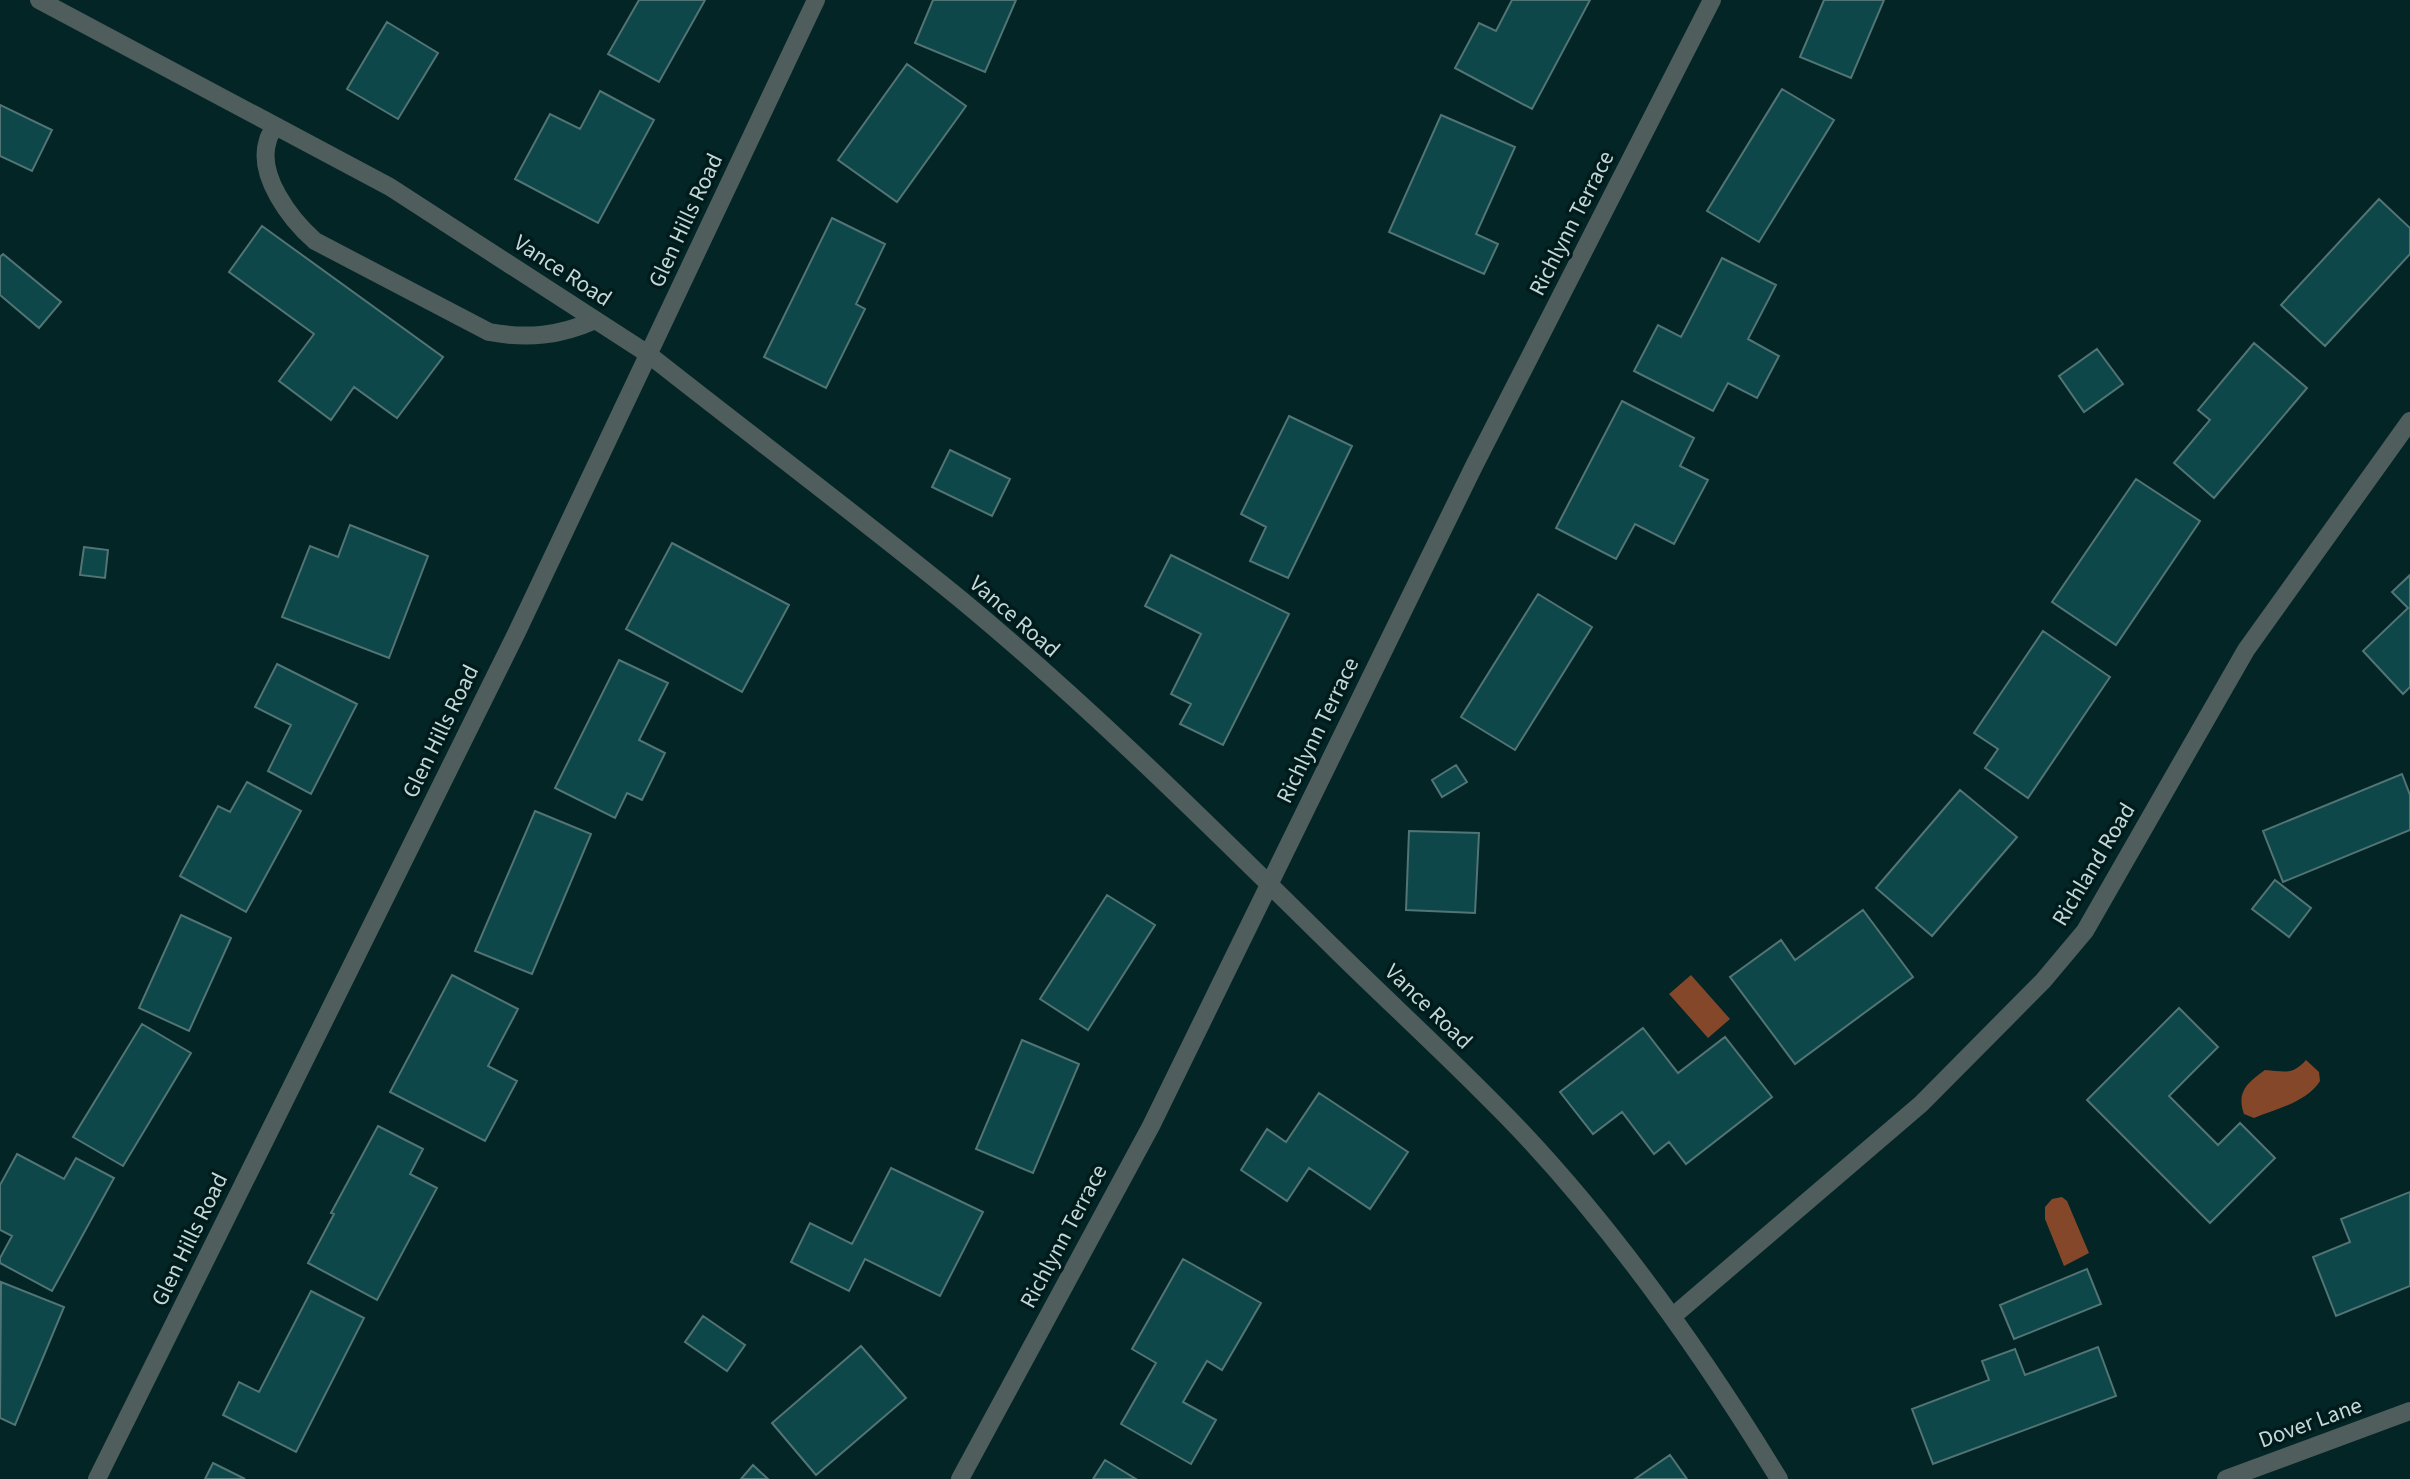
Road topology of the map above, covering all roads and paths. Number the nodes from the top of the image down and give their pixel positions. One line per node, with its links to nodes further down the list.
1 (39, 0): 4 (street, Vance Road)
2 (816, 0): 6 (street, Glen Hills Road)
3 (1712, 0): 8 (street, Richlynn Terrace)
4 (276, 126): 5 (street, Vance Road); 5 (street)
5 (595, 320): 6 (street, Vance Road)
6 (648, 354): 8 (street, Vance Road); 11 (street, Glen Hills Road)
7 (2410, 421): 9 (street, Richland Road)
8 (1269, 884): 9 (street, Vance Road); 12 (street, Richlynn Terrace)
9 (1672, 1317): 13 (street, Vance Road)
10 (2410, 1411): 14 (street, Dover Lane)
11 (97, 1479)
12 (960, 1479)
13 (1779, 1479)
14 (2226, 1479)

